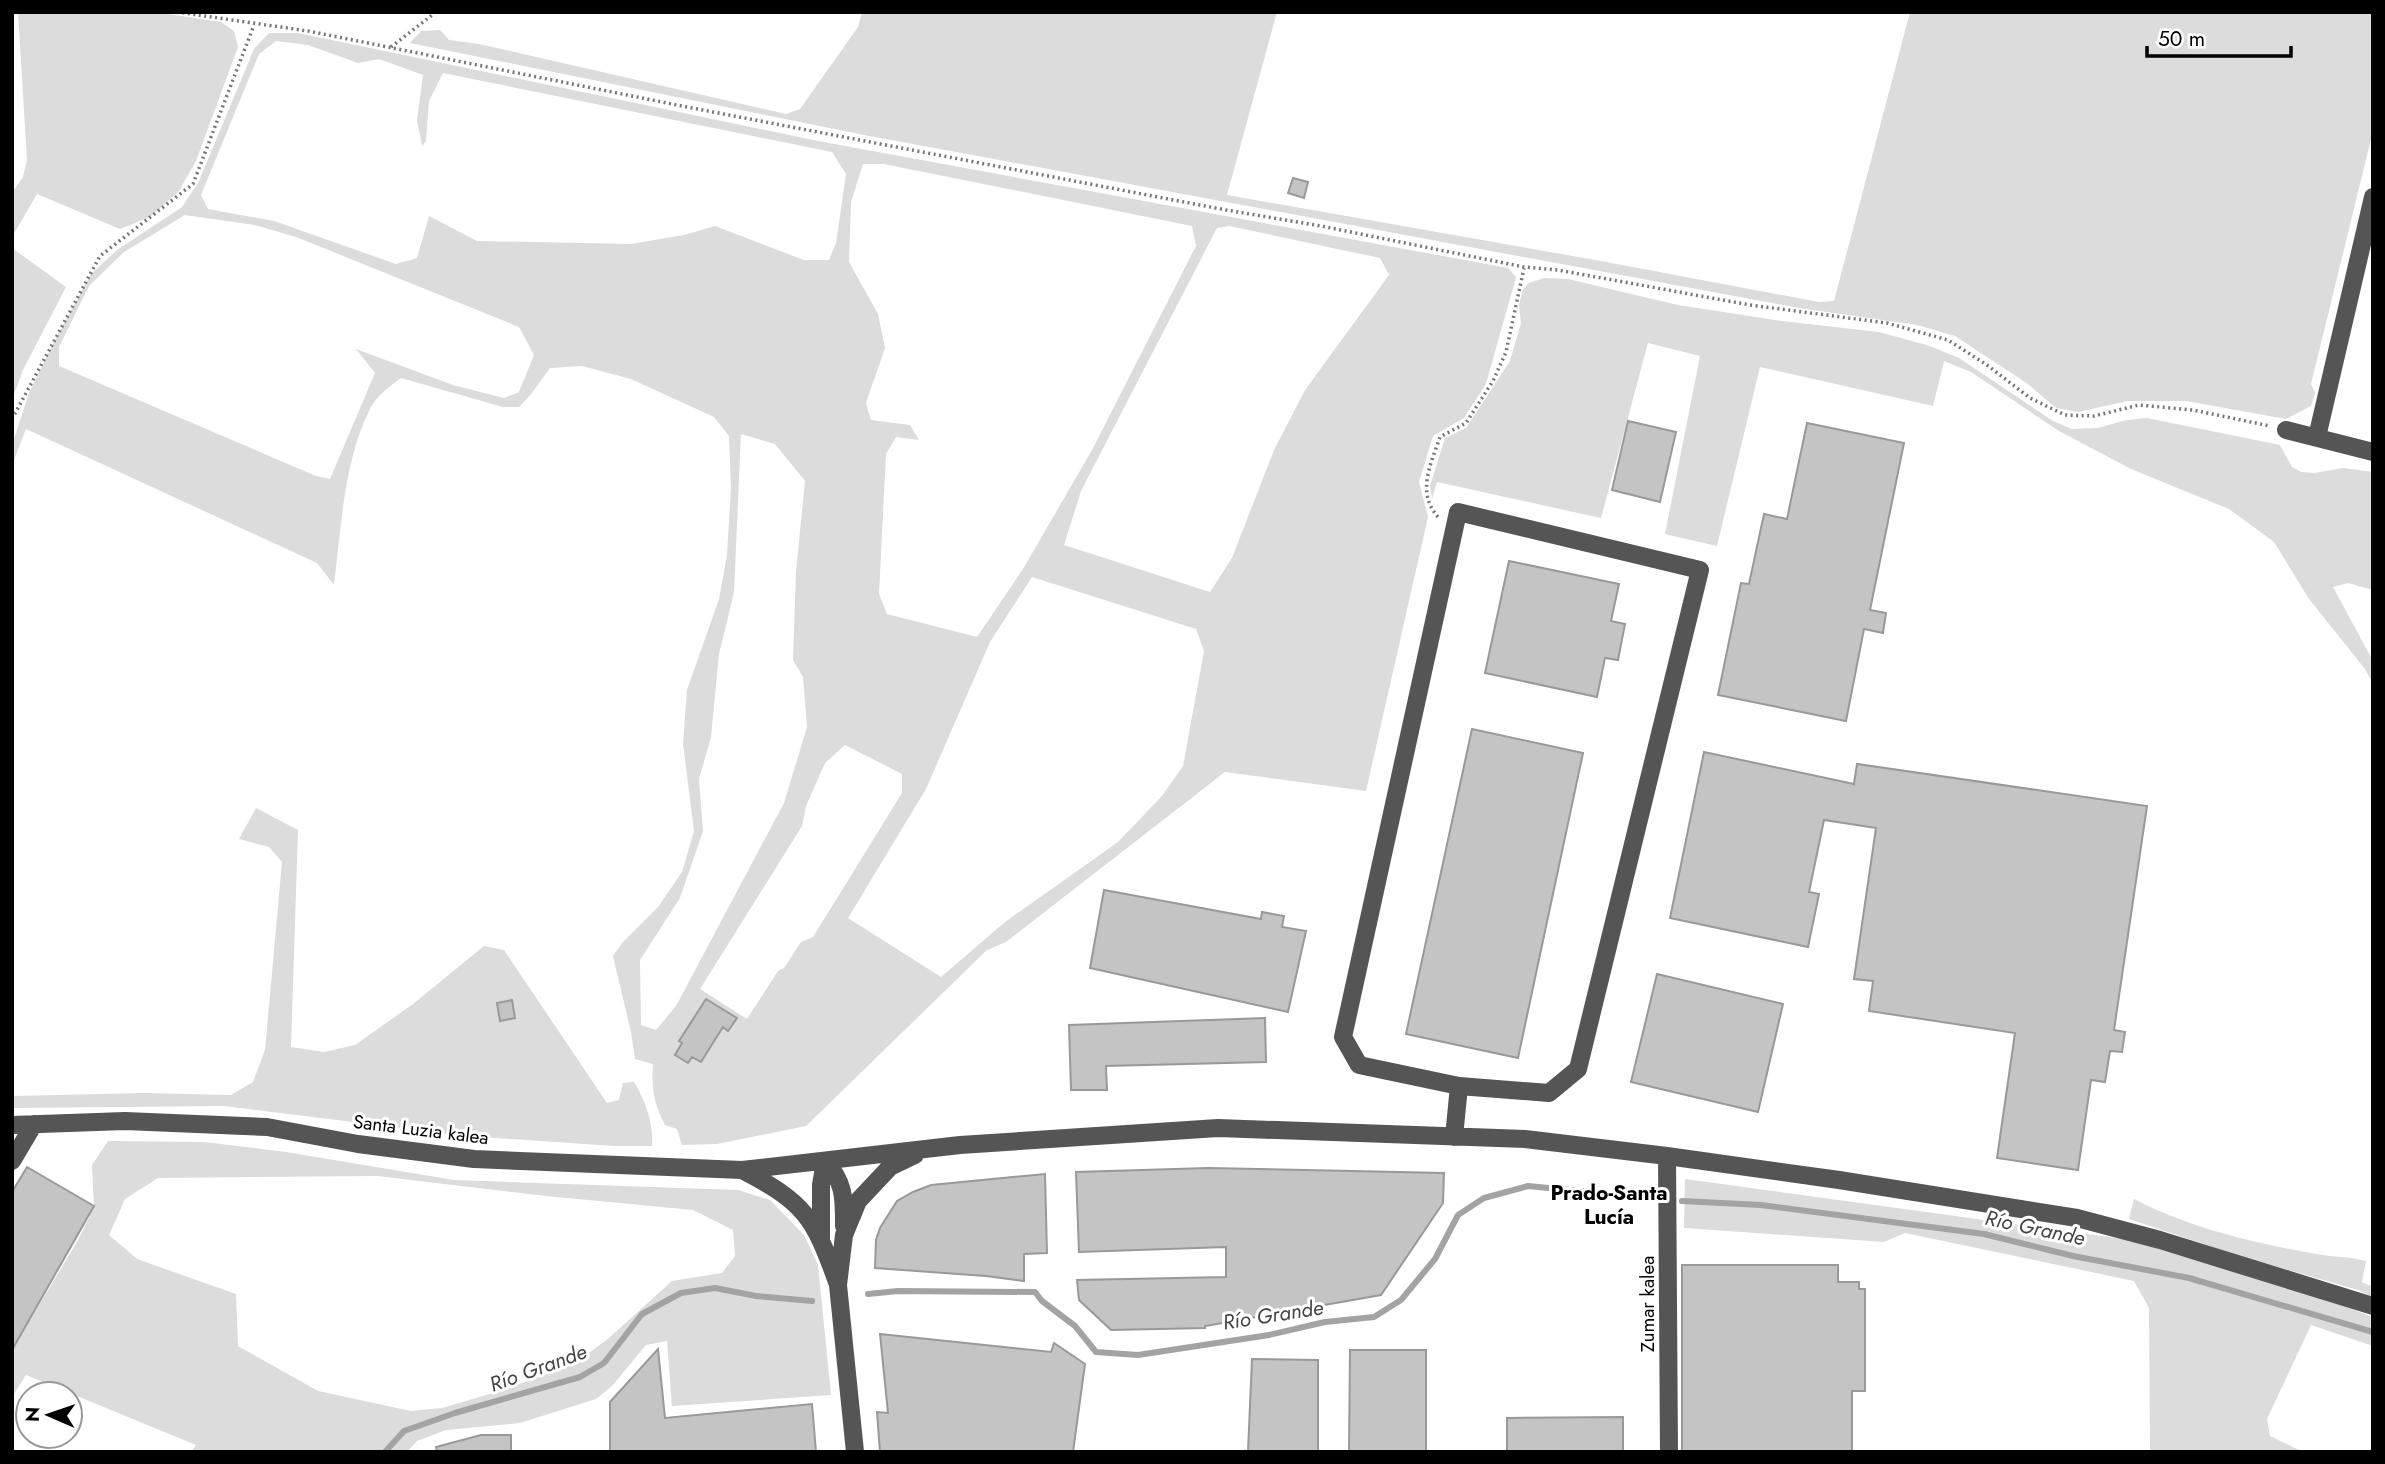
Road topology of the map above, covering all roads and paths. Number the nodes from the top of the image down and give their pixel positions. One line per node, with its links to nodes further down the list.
1 (177, 12): 3 (path)
2 (436, 12): 4 (path)
3 (254, 25): 4 (path); 7 (path)
4 (391, 47): 6 (path)
5 (2373, 197): 9 (street)
6 (1524, 267): 8 (path); 11 (path)
7 (12, 419)
8 (2286, 430): 9 (street)
9 (2317, 437): 10 (street)
10 (2373, 452)
11 (1453, 534): 12 (street); 12 (street)
12 (1459, 1086): 15 (street)
13 (34, 1124): 14 (street, Santa Luzia kalea); 18 (street); 20 (street, Santa Luzia kalea)
14 (12, 1125)
15 (1454, 1137): 16 (street, Santa Luzia kalea); 17 (street, Santa Luzia kalea)
16 (928, 1149): 19 (street, Santa Luzia kalea); 21 (street)
17 (1667, 1156): 24 (street, Santa Luzia kalea); 26 (street, Zumar kalea)
18 (12, 1161)
19 (825, 1161): 20 (street, Santa Luzia kalea); 21 (street); 22 (street)
20 (742, 1170): 22 (street)
21 (844, 1235): 23 (street)
22 (821, 1239): 23 (street)
23 (838, 1285): 25 (street)
24 (2373, 1306)
25 (855, 1452)
26 (1669, 1452)

